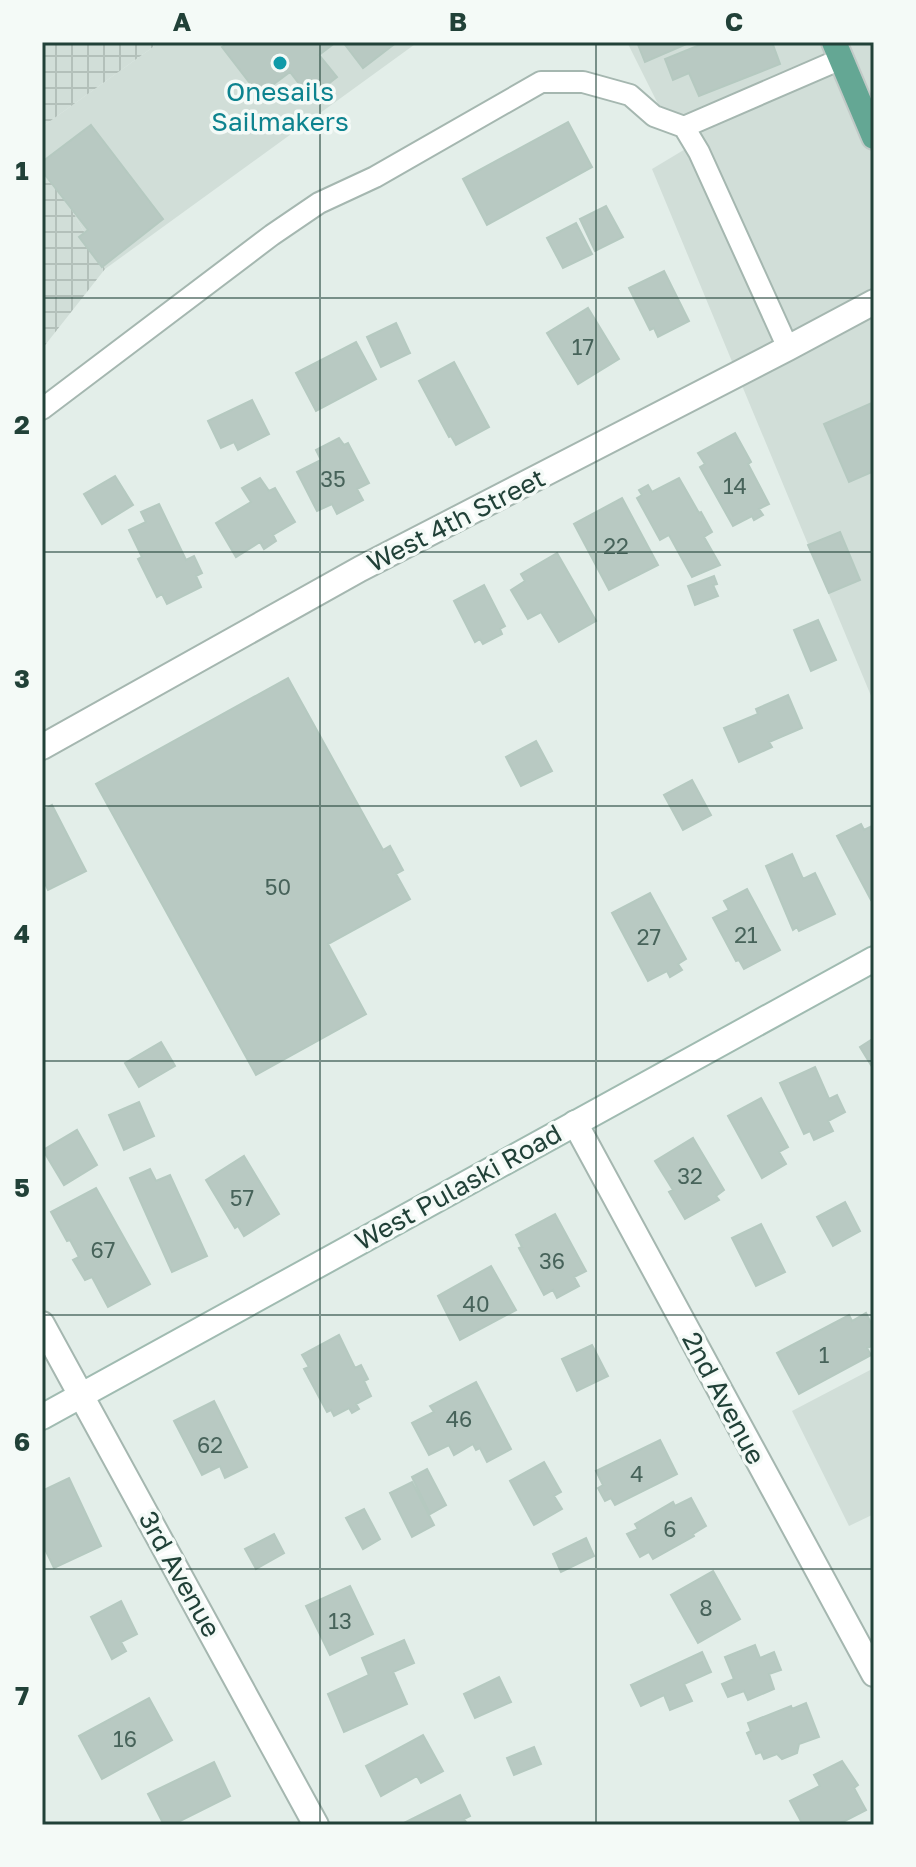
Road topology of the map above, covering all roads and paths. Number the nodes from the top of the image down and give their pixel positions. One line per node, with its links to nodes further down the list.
1 (838, 50): 2 (lane); 3 (main road)
2 (684, 127): 5 (lane); 6 (lane)
3 (874, 137)
4 (874, 302): 5 (street, West 4th Street)
5 (788, 348): 7 (street, West 4th Street)
6 (42, 409)
7 (42, 747)
8 (874, 959): 9 (street, West Pulaski Road)
9 (575, 1123): 11 (street, West Pulaski Road); 13 (street, 2nd Avenue)
10 (42, 1324): 11 (street, 3rd Avenue)
11 (81, 1396): 12 (street, West Pulaski Road); 14 (street, 3rd Avenue)
12 (42, 1417)
13 (874, 1674)
14 (316, 1825)

